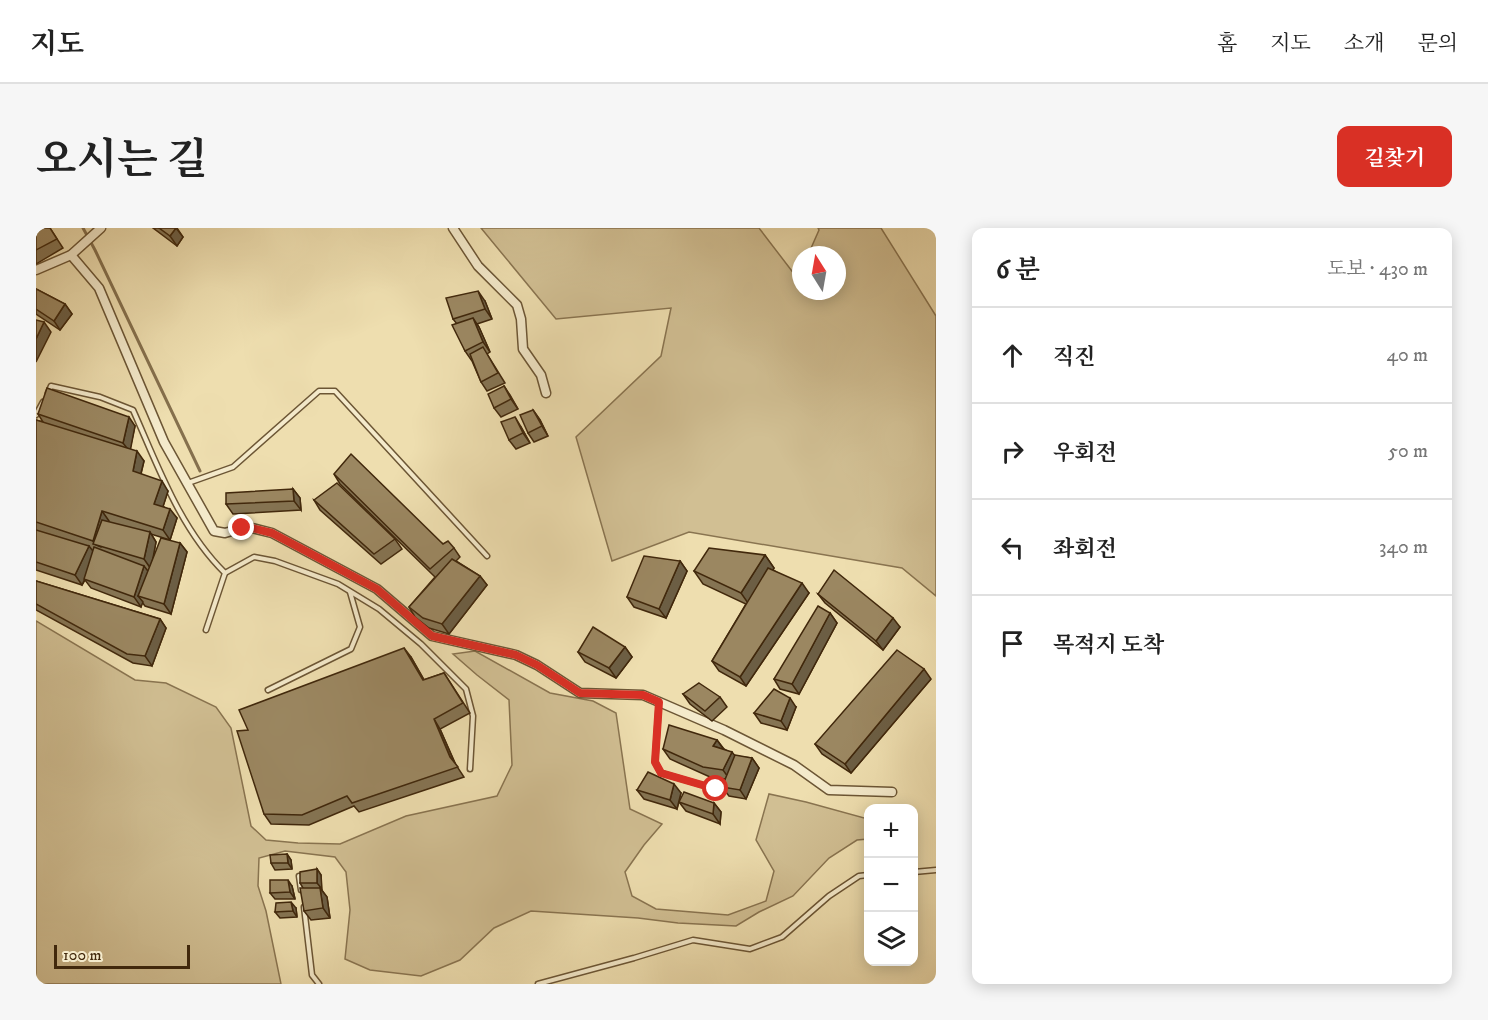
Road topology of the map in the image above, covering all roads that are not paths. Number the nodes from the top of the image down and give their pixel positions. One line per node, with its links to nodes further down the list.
1 (102, 228): 3 (street)
2 (453, 228): 5 (street)
3 (71, 255): 4 (street); 7 (street)
4 (36, 270)
5 (546, 393)
6 (36, 415): 9 (lane)
7 (188, 483): 8 (lane); 13 (street)
8 (487, 556)
9 (225, 573): 10 (lane); 11 (lane)
10 (350, 591): 12 (lane); 14 (lane)
11 (206, 630)
12 (268, 690)
13 (659, 702): 15 (lane); 16 (street)
14 (470, 769)
15 (716, 789)
16 (892, 792)
17 (936, 870): 18 (lane)
18 (918, 872)
19 (299, 876): 21 (lane)
20 (864, 876): 22 (lane)
21 (319, 984)
22 (538, 984)

